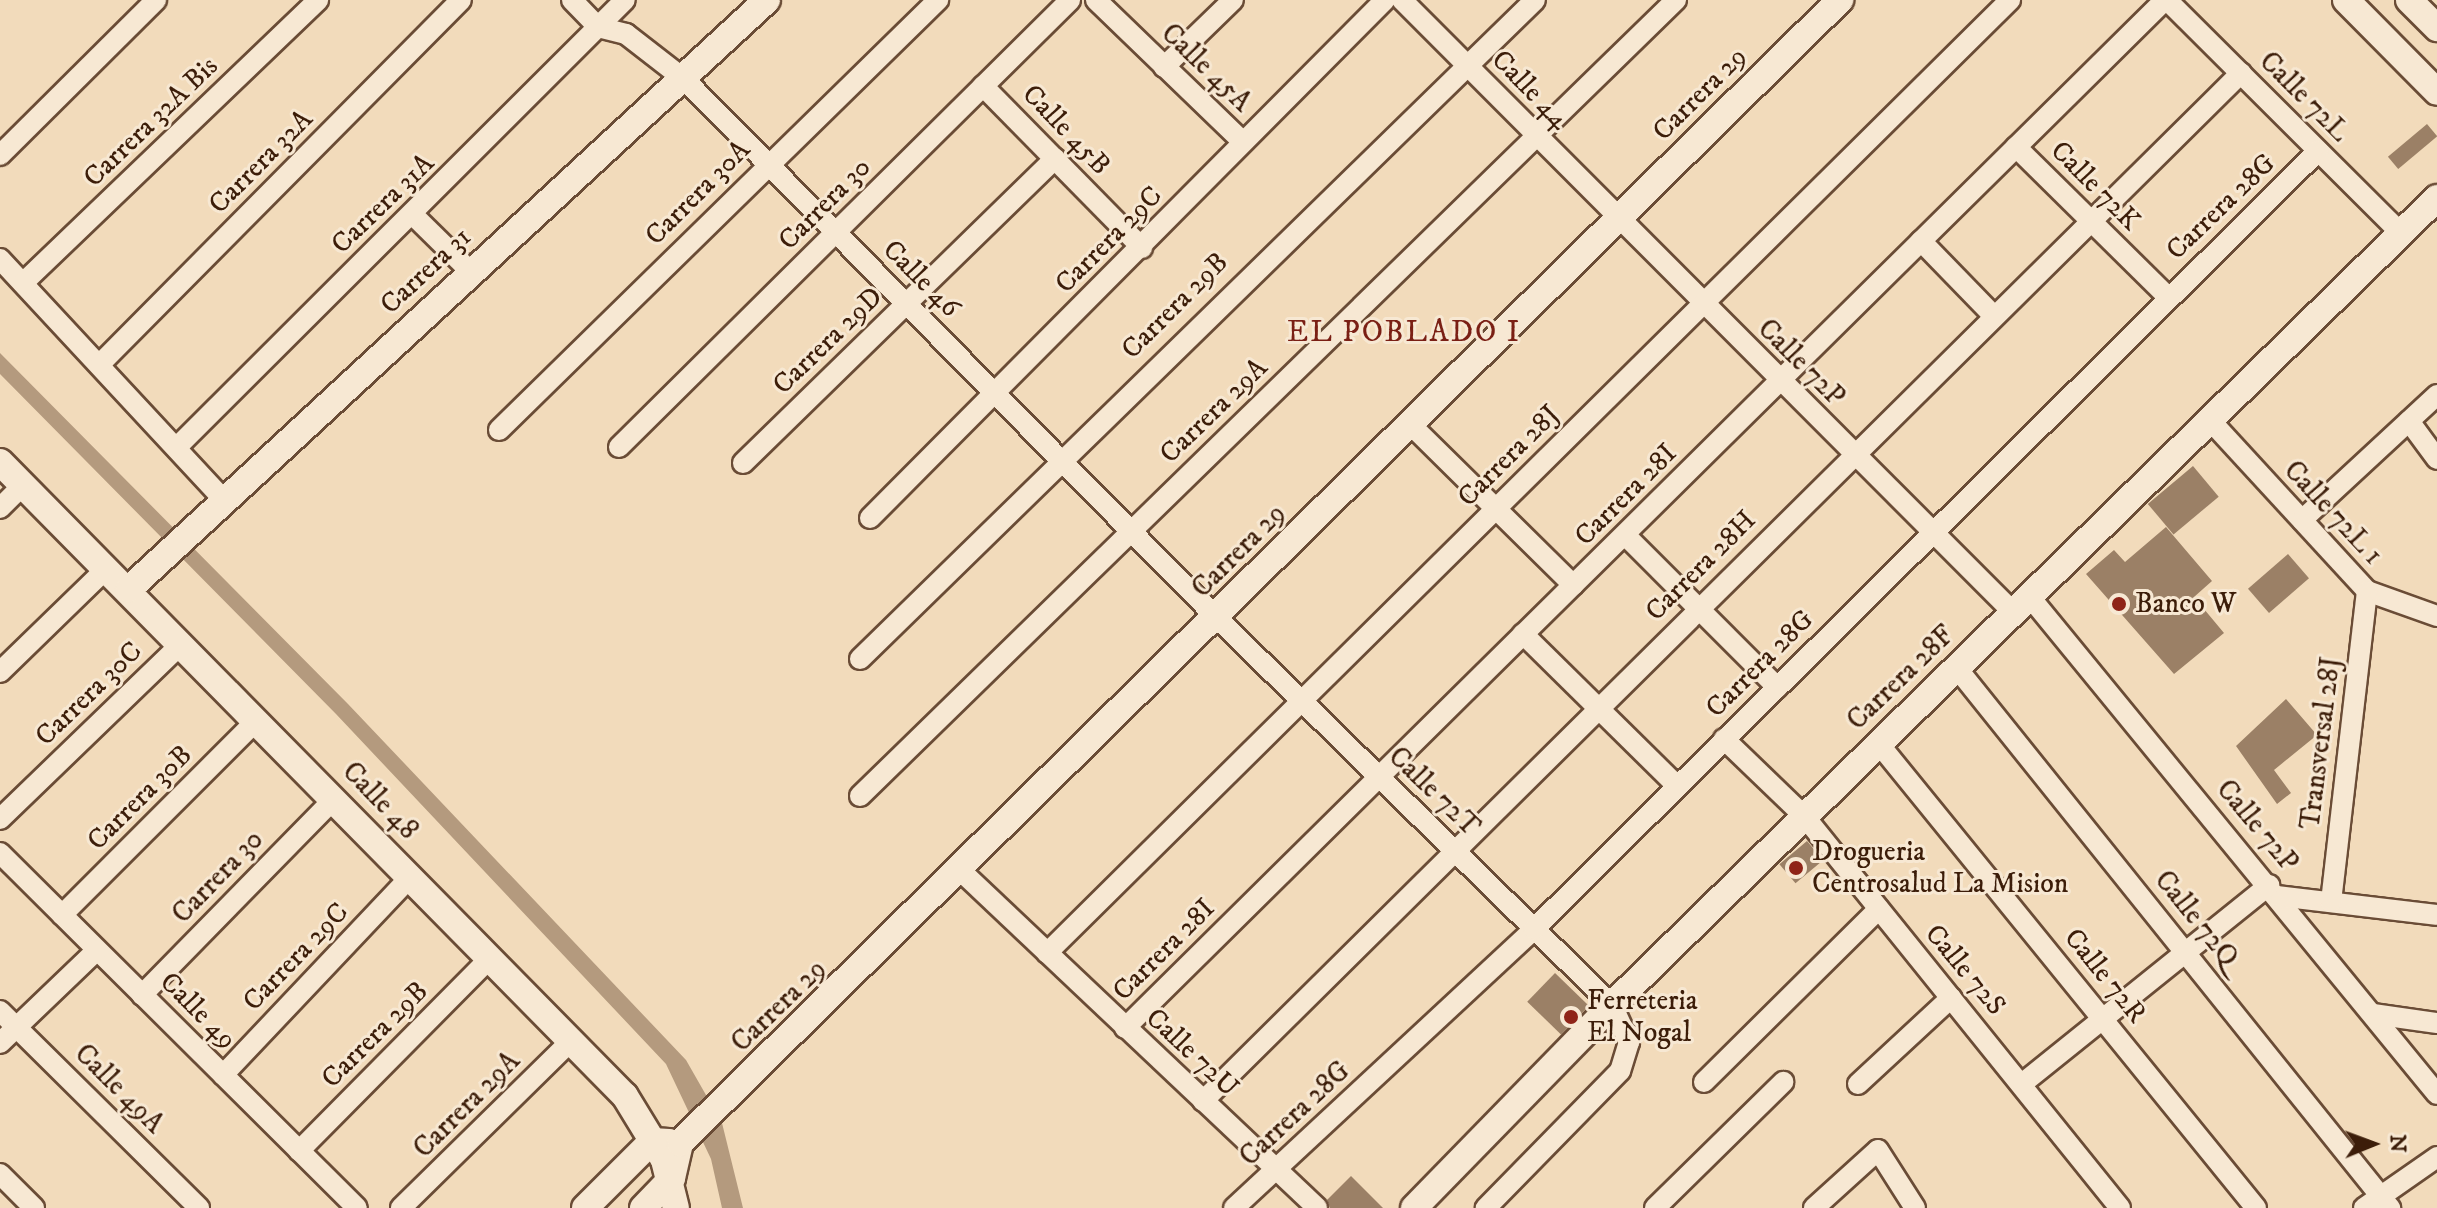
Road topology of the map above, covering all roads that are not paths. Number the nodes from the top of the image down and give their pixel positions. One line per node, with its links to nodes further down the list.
1 (156, 0): 32 (street)
2 (318, 0): 45 (street, Carrera 32A Bis)
3 (461, 0): 50 (street, Carrera 32A)
4 (572, 0): 20 (street, Calle 46)
5 (625, 0): 20 (street, Carrera 31A)
6 (767, 0): 25 (street, Carrera 31)
7 (938, 0): 34 (street, Carrera 30A)
8 (1070, 0): 26 (street, Carrera 30)
9 (1096, 0): 23 (street, Calle 45A)
10 (1233, 0): 23 (street)
11 (1385, 0): 29 (street, Carrera 29C)
12 (1402, 0): 22 (street, Calle 44)
13 (1535, 0): 22 (street, Carrera 29B)
14 (1676, 0): 28 (street, Carrera 29A)
15 (1840, 0): 37 (street, Carrera 29)
16 (2010, 0): 48 (street, Carrera 28J)
17 (2166, 0): 24 (street, Calle 72L); 30 (street, Carrera 28I)
18 (2346, 0): 27 (street)
19 (2409, 0): 21 (street)
20 (598, 27): 25 (street, Calle 46); 36 (street, Carrera 31A)
21 (2437, 28)
22 (1468, 66): 28 (street, Calle 44); 62 (street, Carrera 29B)
23 (1164, 67): 29 (street, Calle 45A)
24 (2241, 73): 31 (street, Calle 72L); 38 (street, Carrera 28H)
25 (684, 79): 34 (street, Calle 46); 44 (street, Carrera 31)
26 (983, 86): 33 (street, Calle 45B); 39 (street, Carrera 30)
27 (2437, 92)
28 (1538, 137): 37 (street, Calle 44); 71 (street, Carrera 29A)
29 (1243, 142): 42 (street, Carrera 29C)
30 (2016, 147): 38 (street, Calle 72K); 41 (street, Carrera 28I)
31 (2318, 151): 40 (street, Calle 72L); 46 (street, Carrera 28G)
32 (0, 155)
33 (1055, 158): 42 (street, Calle 45B); 47 (street, Carrera 29D)
34 (767, 164): 39 (street, Calle 46); 57 (street, Carrera 30A)
35 (2437, 198): 40 (street, Carrera 28F)
36 (412, 214): 44 (street); 58 (street, Carrera 31A)
37 (1618, 220): 48 (street, Calle 72P); 56 (street, Carrera 29)
38 (2090, 221): 46 (street, Calle 72K); 49 (street, Carrera 28H)
39 (836, 232): 47 (street, Calle 46); 59 (street, Carrera 30)
40 (2401, 233): 54 (street, Carrera 28F)
41 (1921, 241): 49 (street); 51 (street, Carrera 28I)
42 (1142, 248): 52 (street, Carrera 29C)
43 (0, 259): 45 (street)
44 (472, 273): 66 (street, Carrera 31)
45 (23, 283): 50 (street)
46 (2168, 297): 72 (street, Carrera 28G)
47 (906, 304): 52 (street, Calle 46); 64 (street, Carrera 29D)
48 (1703, 304): 51 (street, Calle 72P); 68 (street, Carrera 28J)
49 (1994, 316): 60 (street, Carrera 28H)
50 (101, 363): 58 (street)
51 (1779, 382): 60 (street, Calle 72P); 73 (street, Carrera 28I)
52 (995, 394): 62 (street, Calle 46); 69 (street, Carrera 29C)
53 (2437, 395): 55 (street)
54 (2208, 418): 70 (street, Calle 72L 1); 78 (street, Carrera 28F)
55 (2409, 421): 61 (street); 70 (street)
56 (1411, 425): 68 (street); 81 (street, Carrera 29)
57 (499, 430)
58 (178, 446): 66 (street)
59 (619, 447)
60 (1854, 454): 72 (street, Calle 72P); 79 (street, Carrera 28H)
61 (2437, 459)
62 (1059, 460): 71 (street, Calle 46); 84 (street, Carrera 29B)
63 (0, 462): 65 (street, Calle 48)
64 (743, 463)
65 (22, 486): 67 (street); 74 (street, Calle 48)
66 (218, 506): 76 (street, Carrera 31)
67 (0, 508)
68 (1496, 508): 75 (street); 88 (street, Carrera 28J)
69 (870, 518)
70 (2302, 520): 77 (street, Calle 72L 1)
71 (1132, 528): 81 (street, Calle 46); 95 (street, Carrera 29A)
72 (1931, 533): 78 (street, Calle 72P); 87 (street, Carrera 28G)
73 (1626, 536): 75 (street, Carrera 28I); 79 (street)
74 (107, 568): 76 (street, Calle 48); 86 (street)
75 (1573, 585): 82 (street, Carrera 28I)
76 (129, 589): 83 (street, Calle 48)
77 (2367, 591): 80 (street, Calle 72L 1); 104 (street, Transversal 28J)
78 (2022, 605): 85 (street, Carrera 28F); 103 (street, Calle 72P)
79 (1699, 609): 87 (street); 89 (street, Carrera 28H)
80 (2437, 616)
81 (1217, 618): 88 (street, Calle 72T); 101 (street, Carrera 29)
82 (1523, 634): 89 (street); 93 (street, Carrera 28I)
83 (182, 643): 90 (street, Calle 48); 98 (street, Carrera 30C)
84 (860, 659)
85 (1956, 667): 92 (street, Carrera 28F); 110 (street, Calle 72Q)
86 (0, 672)
87 (1777, 687): 91 (street, Carrera 28G)
88 (1301, 701): 93 (street, Calle 72T); 111 (street, Carrera 28J)
89 (1599, 708): 94 (street); 99 (street, Carrera 28H)
90 (257, 720): 96 (street, Calle 48); 106 (street, Carrera 30B)
91 (1724, 739): 94 (street, Carrera 28G); 97 (street, Calle 72S)
92 (1879, 744): 97 (street, Carrera 28F); 118 (street, Calle 72R)
93 (1378, 778): 99 (street, Calle 72T); 121 (street, Carrera 28I)
94 (1677, 786): 108 (street, Carrera 28G)
95 (860, 796)
96 (334, 799): 102 (street, Calle 48); 113 (street, Carrera 30)
97 (1805, 817): 105 (street, Calle 72S); 115 (street, Carrera 28F)
98 (0, 819)
99 (1454, 851): 108 (street, Calle 72T); 130 (street, Carrera 28H)
100 (0, 853): 106 (street, Calle 49)
101 (961, 871): 111 (street, Calle 72U); 131 (street, Carrera 29)
102 (410, 877): 112 (street, Calle 48); 124 (street, Carrera 29C)
103 (2273, 891): 104 (street); 110 (street); 117 (street, Calle 72P)
104 (2331, 902): 107 (street)
105 (1879, 909): 114 (street, Calle 72S); 125 (street)
106 (62, 915): 109 (street, Calle 49)
107 (2437, 915)
108 (1534, 929): 115 (street, Calle 72T); 135 (street, Carrera 28G)
109 (97, 950): 113 (street, Calle 49); 120 (street)
110 (2185, 950): 118 (street); 138 (street, Calle 72Q)
111 (1047, 953): 121 (street, Calle 72U)
112 (490, 958): 122 (street, Calle 48); 133 (street, Carrera 29B)
113 (142, 995): 124 (street, Calle 49)
114 (1951, 998): 127 (street, Calle 72S); 128 (street)
115 (1612, 1005): 148 (street, Carrera 28F); 149 (street)
116 (0, 1011): 120 (street, Calle 49A)
117 (2373, 1014): 119 (street); 129 (street, Calle 72P)
118 (2102, 1017): 127 (street); 154 (street, Calle 72R)
119 (2437, 1023)
120 (17, 1027): 123 (street); 140 (street, Calle 49A)
121 (1125, 1028): 130 (street, Calle 72U)
122 (571, 1041): 132 (street, Calle 48); 142 (street, Carrera 29A)
123 (0, 1043)
124 (223, 1075): 133 (street, Calle 49)
125 (1704, 1082)
126 (1783, 1082): 150 (street)
127 (2023, 1083): 153 (street, Calle 72S)
128 (1858, 1084)
129 (2437, 1094)
130 (1203, 1101): 135 (street, Calle 72U)
131 (686, 1139): 132 (street); 137 (street)
132 (652, 1141): 137 (street, Calle 48); 143 (street)
133 (299, 1151): 141 (street, Calle 49)
134 (2437, 1157): 138 (street)
135 (1276, 1171): 146 (street, Carrera 28G); 147 (street, Calle 72U)
136 (0, 1174): 139 (street)
137 (672, 1178): 144 (street); 145 (street, Calle 48)
138 (2385, 1202): 155 (street)
139 (34, 1208)
140 (199, 1208)
141 (357, 1208)
142 (401, 1208)
143 (585, 1208)
144 (643, 1208)
145 (676, 1208)
146 (1234, 1208)
147 (1317, 1208)
148 (1414, 1208)
149 (1486, 1208)
150 (1655, 1208)
151 (1814, 1208): 152 (street)
152 (1915, 1208)
153 (2120, 1208)
154 (2256, 1208)
155 (2364, 1208)

